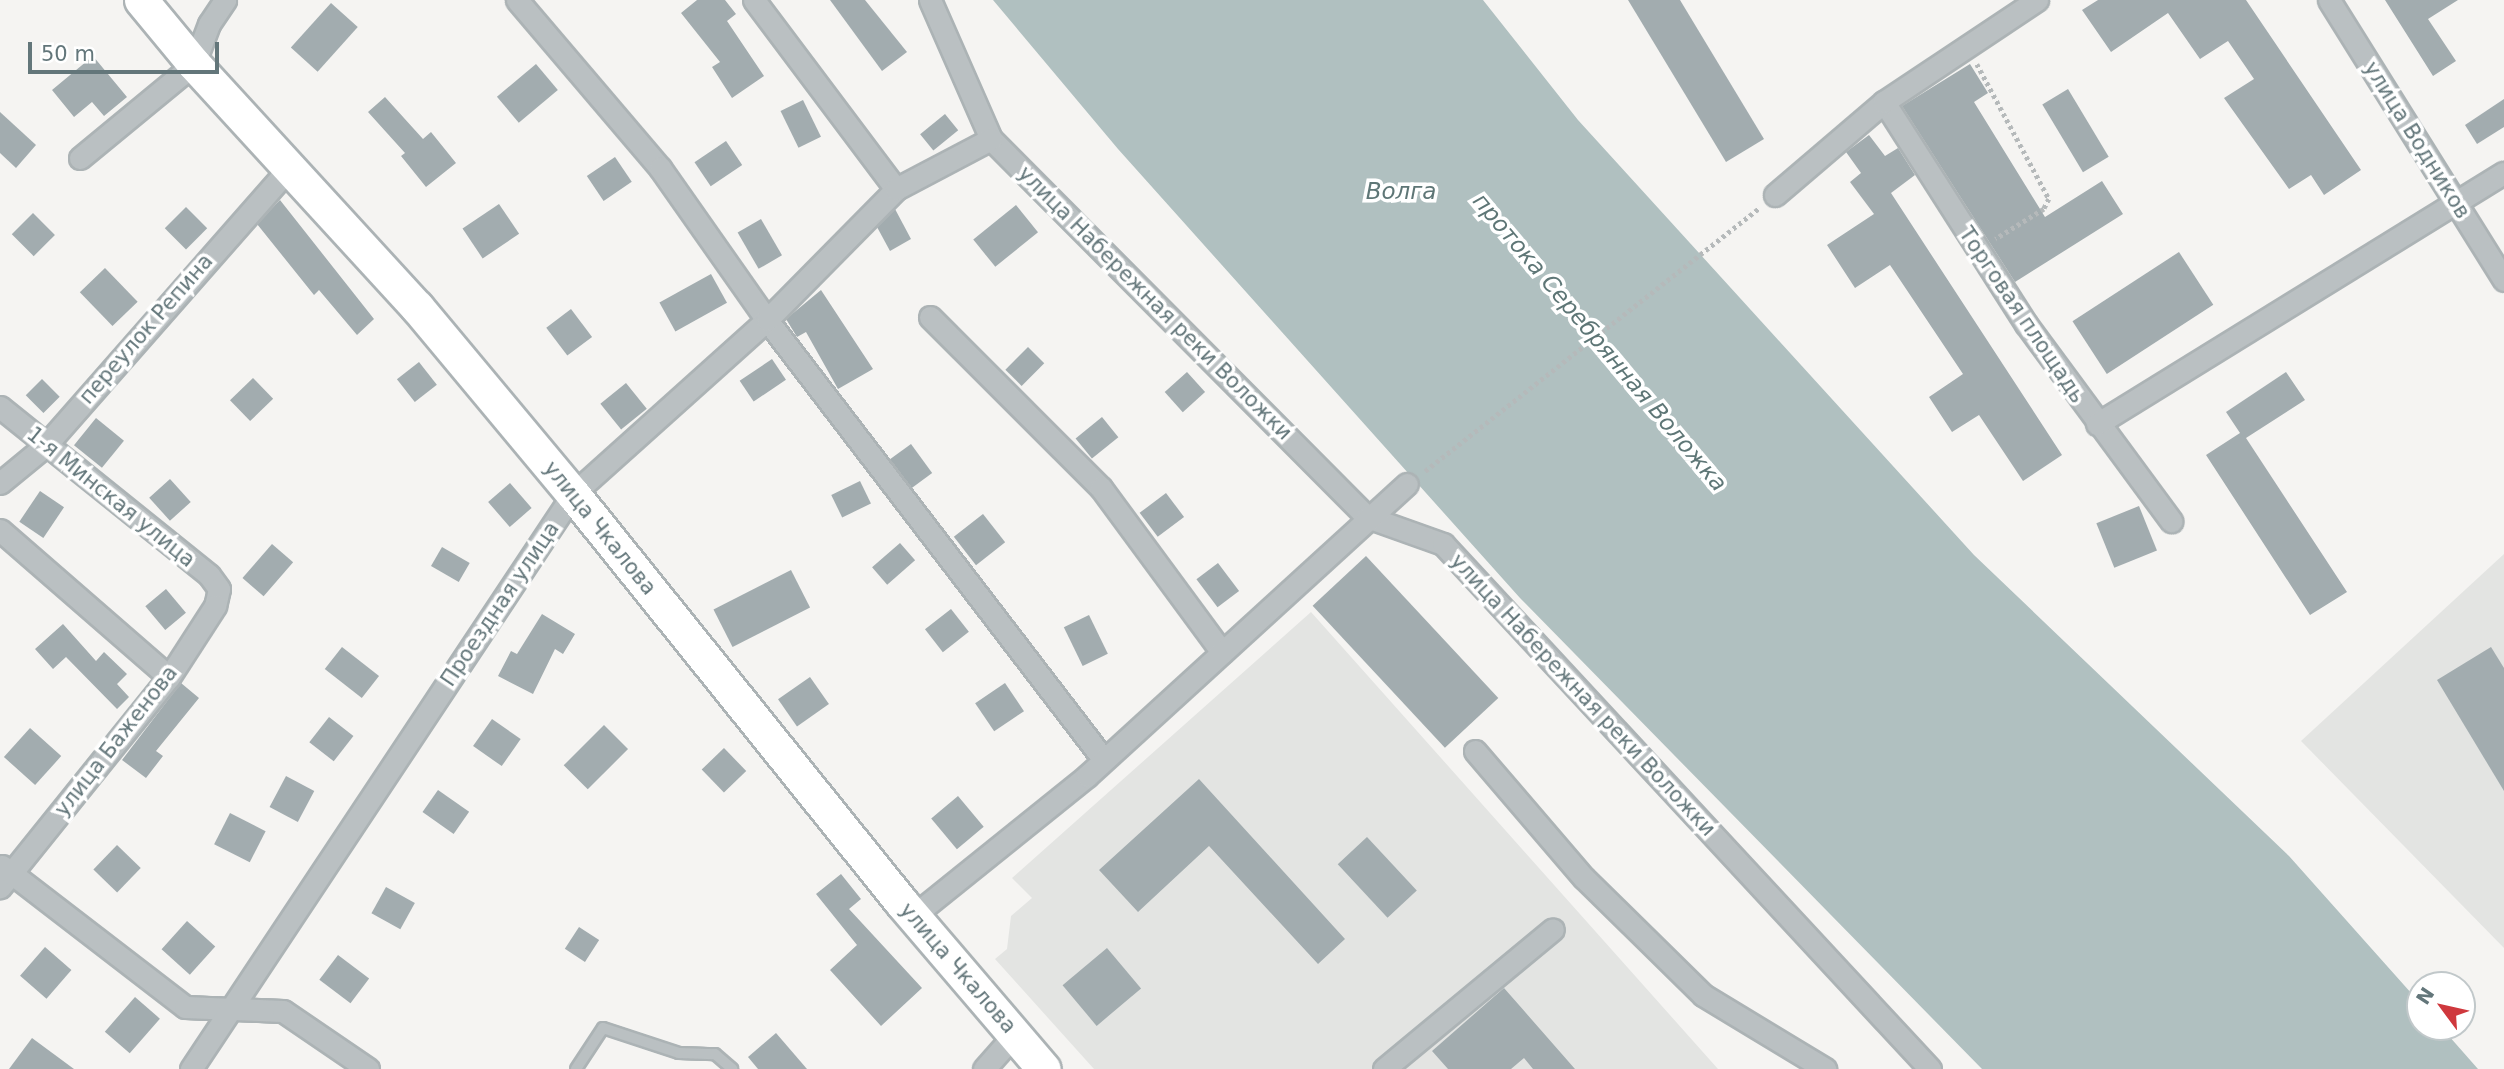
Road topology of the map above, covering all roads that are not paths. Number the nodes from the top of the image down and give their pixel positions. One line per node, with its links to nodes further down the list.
1 (141, 0): 8 (main road, улица Чкалова)
2 (225, 0): 8 (street)
3 (517, 0): 19 (street)
4 (754, 0): 14 (street)
5 (930, 0): 10 (street, улица Набережная реки Воложки)
6 (2037, 0): 9 (street)
7 (2329, 0): 16 (street, улица Водников)
8 (194, 64): 11 (street); 12 (main road, улица Чкалова)
9 (1884, 102): 15 (street); 21 (street, Торговая площадь)
10 (991, 139): 14 (street, Проездная улица); 26 (street, улица Набережная реки Воложки)
11 (80, 158)
12 (288, 169): 22 (street, переулок Репина); 25 (main road, улица Чкалова)
13 (2504, 173): 16 (street)
14 (896, 189): 19 (street, Проездная улица)
15 (1774, 195)
16 (2456, 203): 17 (street, улица Водников); 21 (street)
17 (2504, 280)
18 (930, 317): 30 (street)
19 (767, 320): 25 (street, Проездная улица); 33 (street)
20 (0, 407): 22 (street, 1-я Минская улица)
21 (2098, 424): 27 (street, Торговая площадь)
22 (45, 446): 23 (street, переулок Репина); 29 (street, 1-я Минская улица)
23 (0, 483)
24 (1408, 484): 26 (street)
25 (573, 494): 35 (main road, улица Чкалова); 37 (street, Проездная улица)
26 (1367, 517): 30 (street); 47 (street, улица Набережная реки Воложки)
27 (2171, 521)
28 (0, 530): 31 (street)
29 (219, 589): 31 (street, улица Баженова)
30 (1222, 652): 33 (street)
31 (169, 677): 34 (street, улица Баженова)
32 (1475, 751): 46 (street)
33 (1104, 760): 35 (street)
34 (4, 875): 37 (street)
35 (913, 916): 38 (main road, улица Чкалова)
36 (1553, 929): 45 (street)
37 (229, 1008): 39 (street, Проездная улица); 40 (street)
38 (1015, 1034): 43 (street); 44 (main road, улица Чкалова)
39 (191, 1069)
40 (368, 1069)
41 (576, 1069): 42 (lane)
42 (732, 1069)
43 (984, 1069)
44 (1044, 1069)
45 (1384, 1069)
46 (1825, 1069)
47 (1930, 1069)

